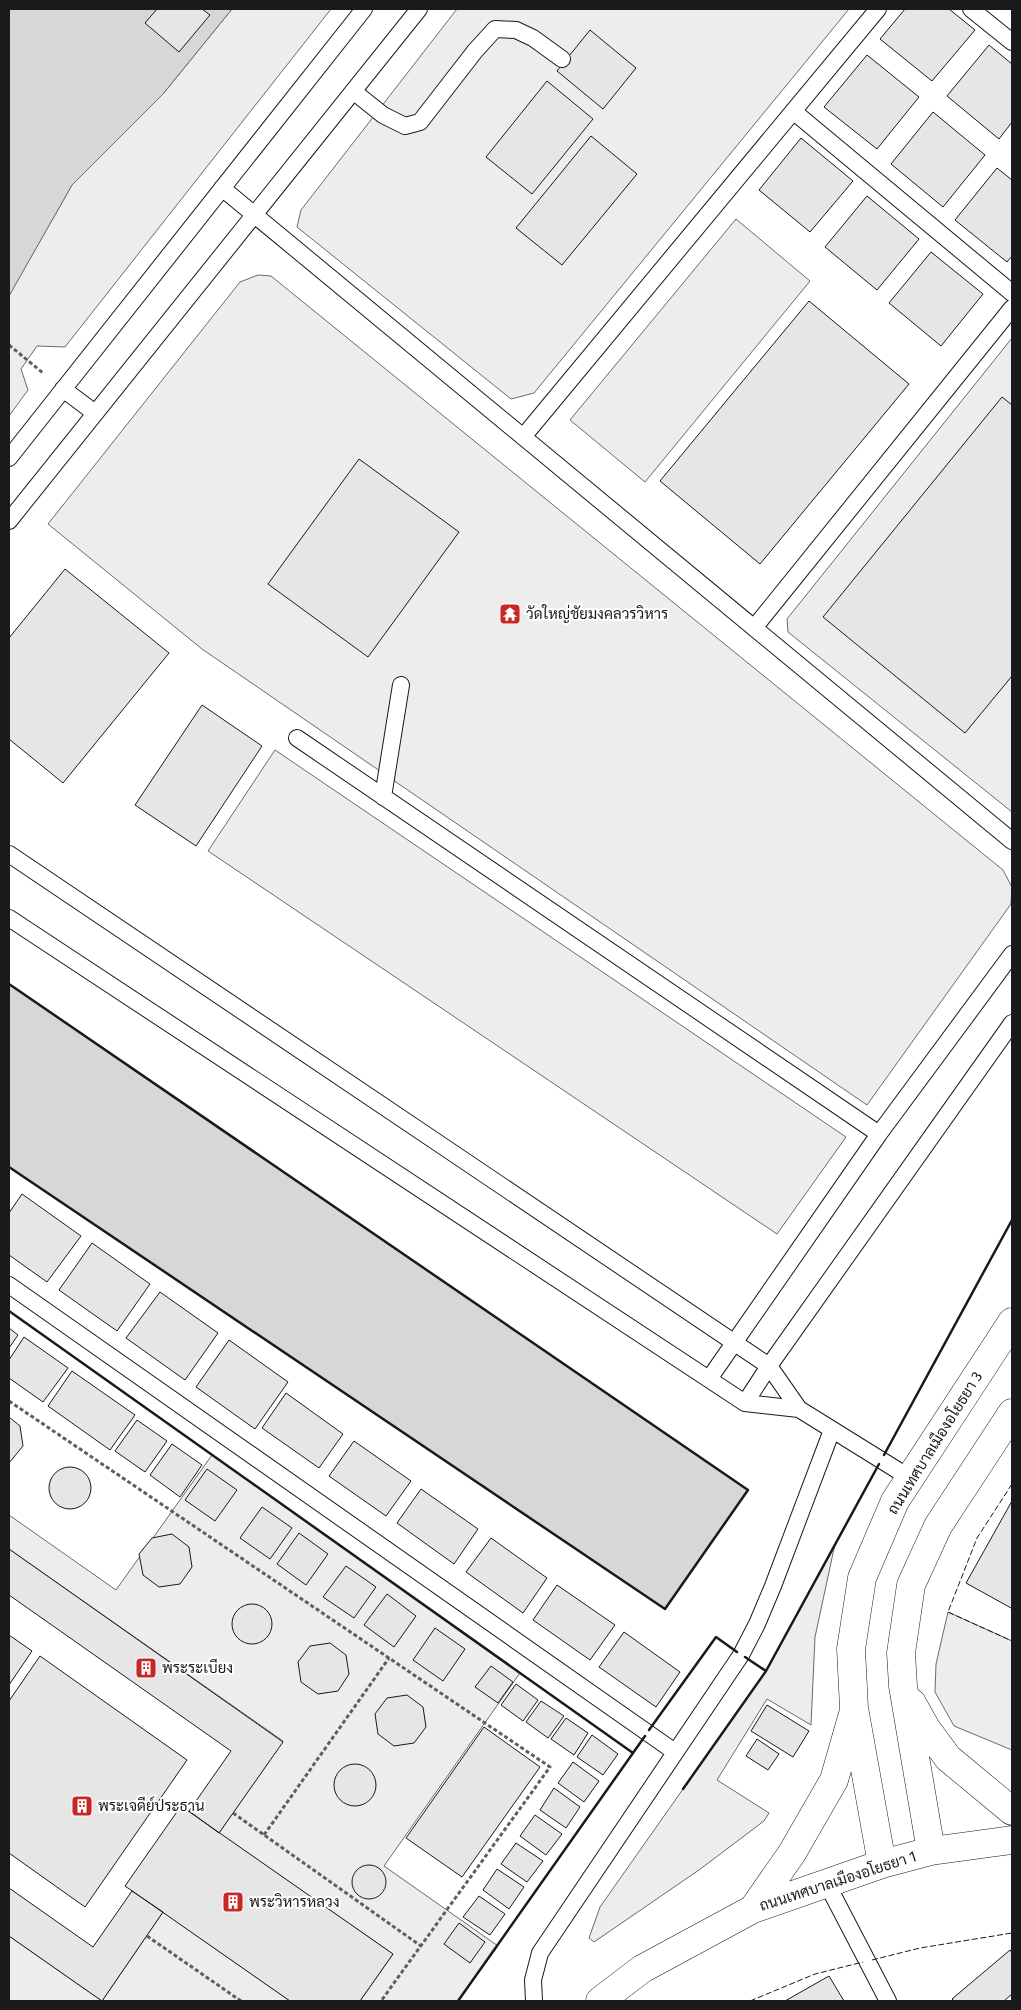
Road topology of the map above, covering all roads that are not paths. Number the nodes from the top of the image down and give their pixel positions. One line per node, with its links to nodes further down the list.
1 (364, 9): 9 (lane)
2 (419, 9): 7 (lane)
3 (878, 9): 8 (lane)
4 (971, 9): 5 (lane)
5 (1012, 42)
6 (562, 59): 7 (lane)
7 (353, 91): 10 (lane)
8 (793, 111): 11 (lane); 15 (lane)
9 (222, 188): 10 (lane); 13 (lane)
10 (254, 215): 14 (lane); 15 (lane)
11 (1012, 293)
12 (1012, 308): 18 (lane)
13 (63, 389): 14 (lane); 16 (lane)
14 (95, 413): 17 (lane)
15 (523, 436): 18 (lane)
16 (9, 458)
17 (9, 521)
18 (754, 628): 22 (lane)
19 (401, 684): 21 (lane)
20 (297, 738): 21 (lane)
21 (383, 797): 27 (lane)
22 (1012, 841)
23 (9, 854): 30 (lane)
24 (9, 918): 32 (lane)
25 (1012, 954): 27 (lane)
26 (1012, 1023): 31 (lane)
27 (879, 1134): 30 (lane)
28 (9, 1285): 40 (lane)
29 (1012, 1322): 37 (street, ถนนเทศบาลเมืองอโยธยา 3)
30 (734, 1342): 31 (lane); 32 (lane)
31 (769, 1366): 33 (lane); 34 (lane)
32 (709, 1379): 33 (lane)
33 (745, 1403): 34 (lane)
34 (799, 1408): 36 (lane)
35 (1010, 1423): 38 (street)
36 (832, 1430): 37 (lane); 40 (lane)
37 (910, 1478): 39 (street, ถนนเทศบาลเมืองอโยธยา 3)
38 (903, 1686): 41 (street); 43 (street)
39 (854, 1708): 44 (street, ถนนเทศบาลเมืองอโยธยา 3); 46 (street)
40 (675, 1752): 47 (lane)
41 (1012, 1811)
42 (1012, 1840): 43 (street, ถนนเทศบาลเมืองอโยธยา 1)
43 (931, 1851): 44 (street, ถนนเทศบาลเมืองอโยธยา 1)
44 (882, 1864): 45 (street, ถนนเทศบาลเมืองอโยธยา 1)
45 (826, 1882): 46 (street, ถนนเทศบาลเมืองอโยธยา 1); 49 (lane)
46 (753, 1909): 48 (street, ถนนเทศบาลเมืองอโยธยา 1)
47 (534, 2001)
48 (600, 2001)
49 (888, 2001)

